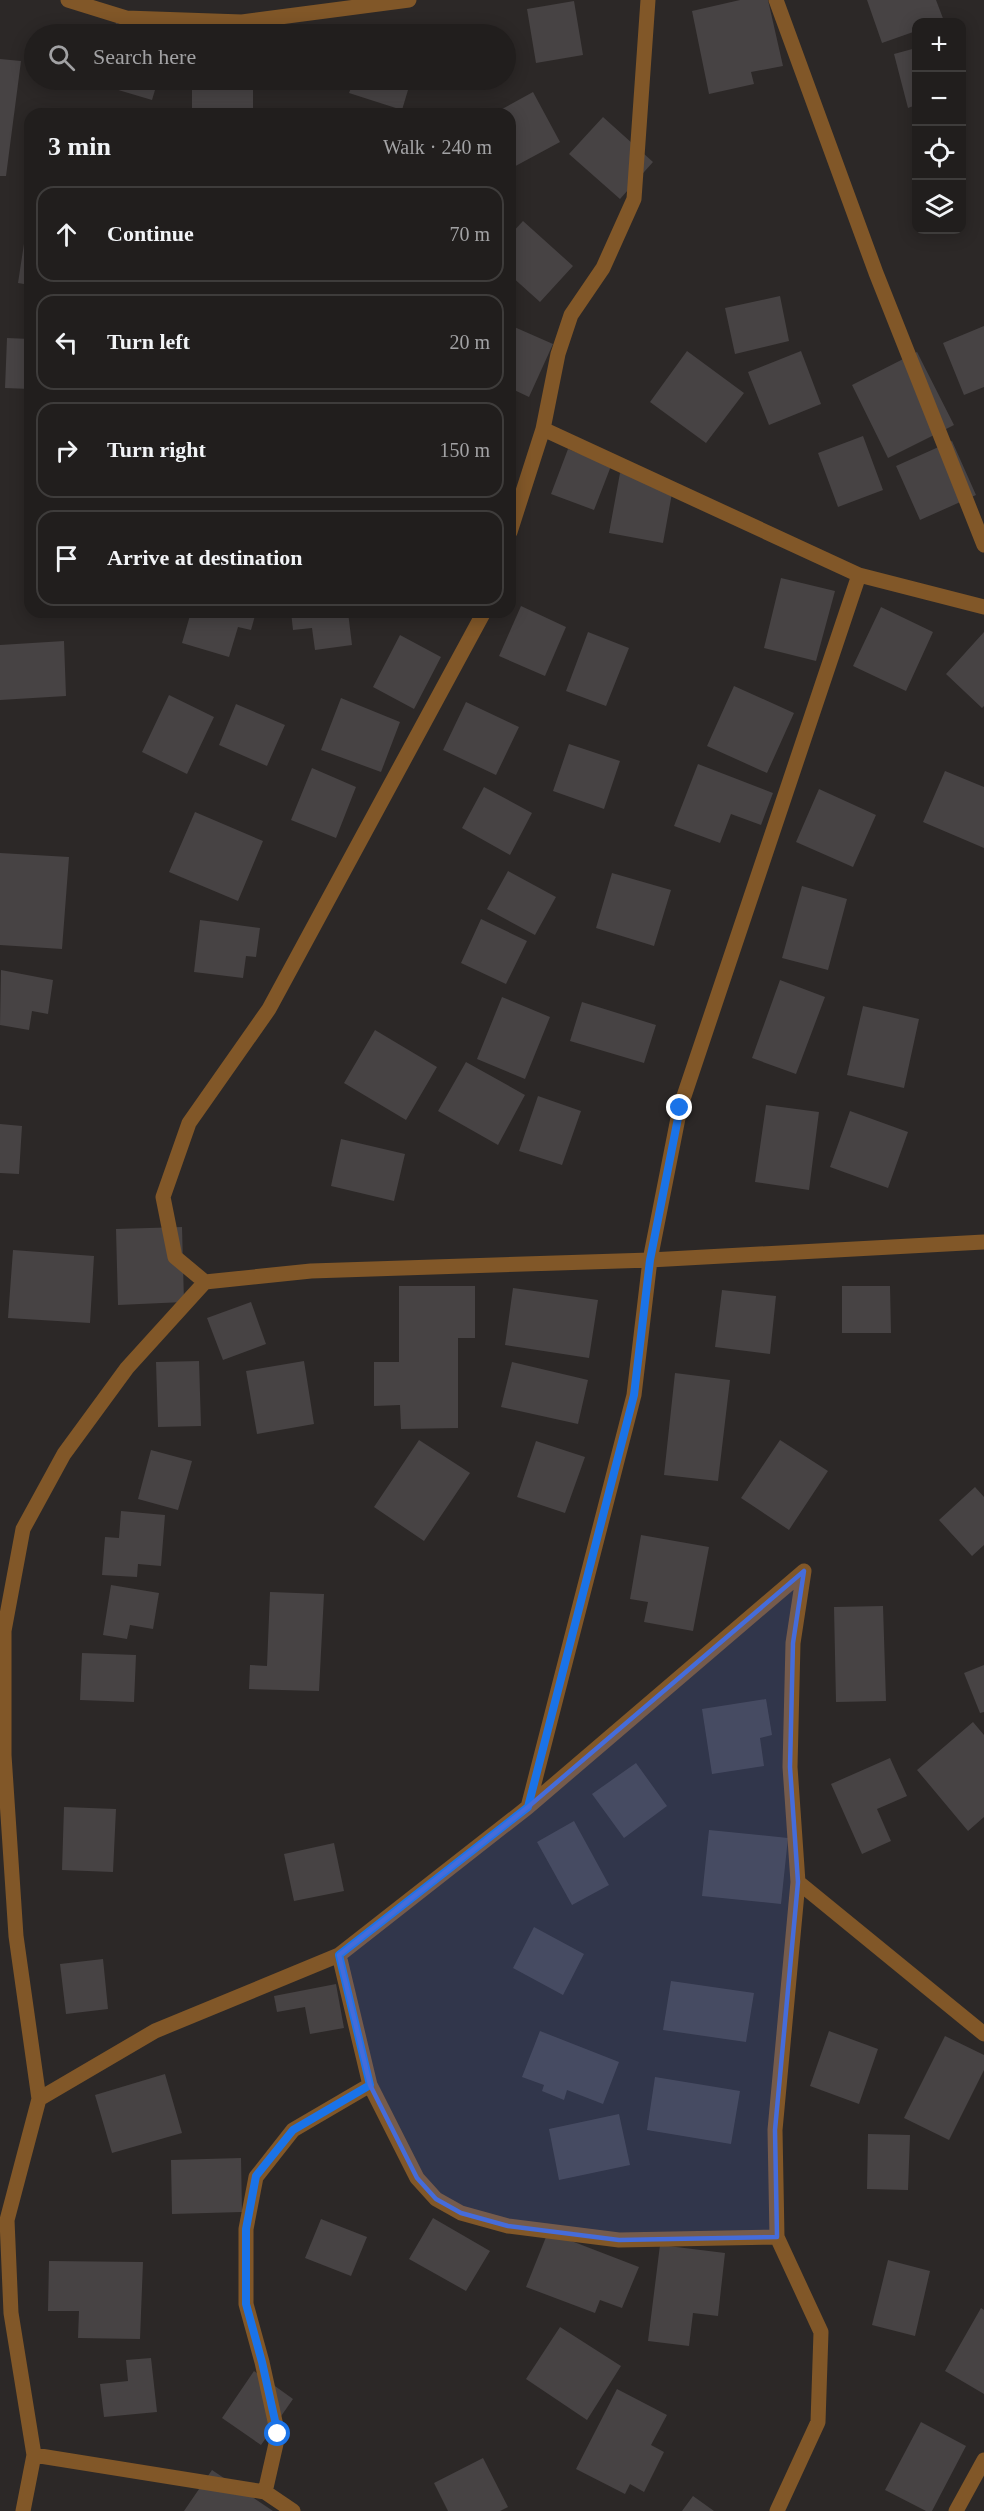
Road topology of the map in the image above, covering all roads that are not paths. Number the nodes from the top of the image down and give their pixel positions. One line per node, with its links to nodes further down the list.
1 (68, 0): 2 (street)
2 (409, 0)
3 (648, 0): 5 (street)
4 (776, 0): 7 (street)
5 (543, 429): 6 (street); 8 (street)
6 (516, 513)
7 (984, 546)
8 (859, 575): 9 (street); 12 (street)
9 (984, 607)
10 (481, 618): 13 (street)
11 (984, 1242): 12 (street)
12 (650, 1260): 13 (street); 14 (street)
13 (205, 1282): 19 (street)
14 (528, 1807): 15 (street); 16 (street)
15 (798, 1882): 17 (street); 20 (street)
16 (339, 1955): 18 (street); 19 (street)
17 (984, 2034)
18 (370, 2085): 20 (street); 23 (street)
19 (39, 2099): 21 (street)
20 (777, 2237): 26 (street)
21 (34, 2455): 23 (street); 24 (street)
22 (984, 2460): 27 (street)
23 (265, 2492): 25 (street)
24 (23, 2511)
25 (293, 2511)
26 (777, 2511)
27 (956, 2511)

